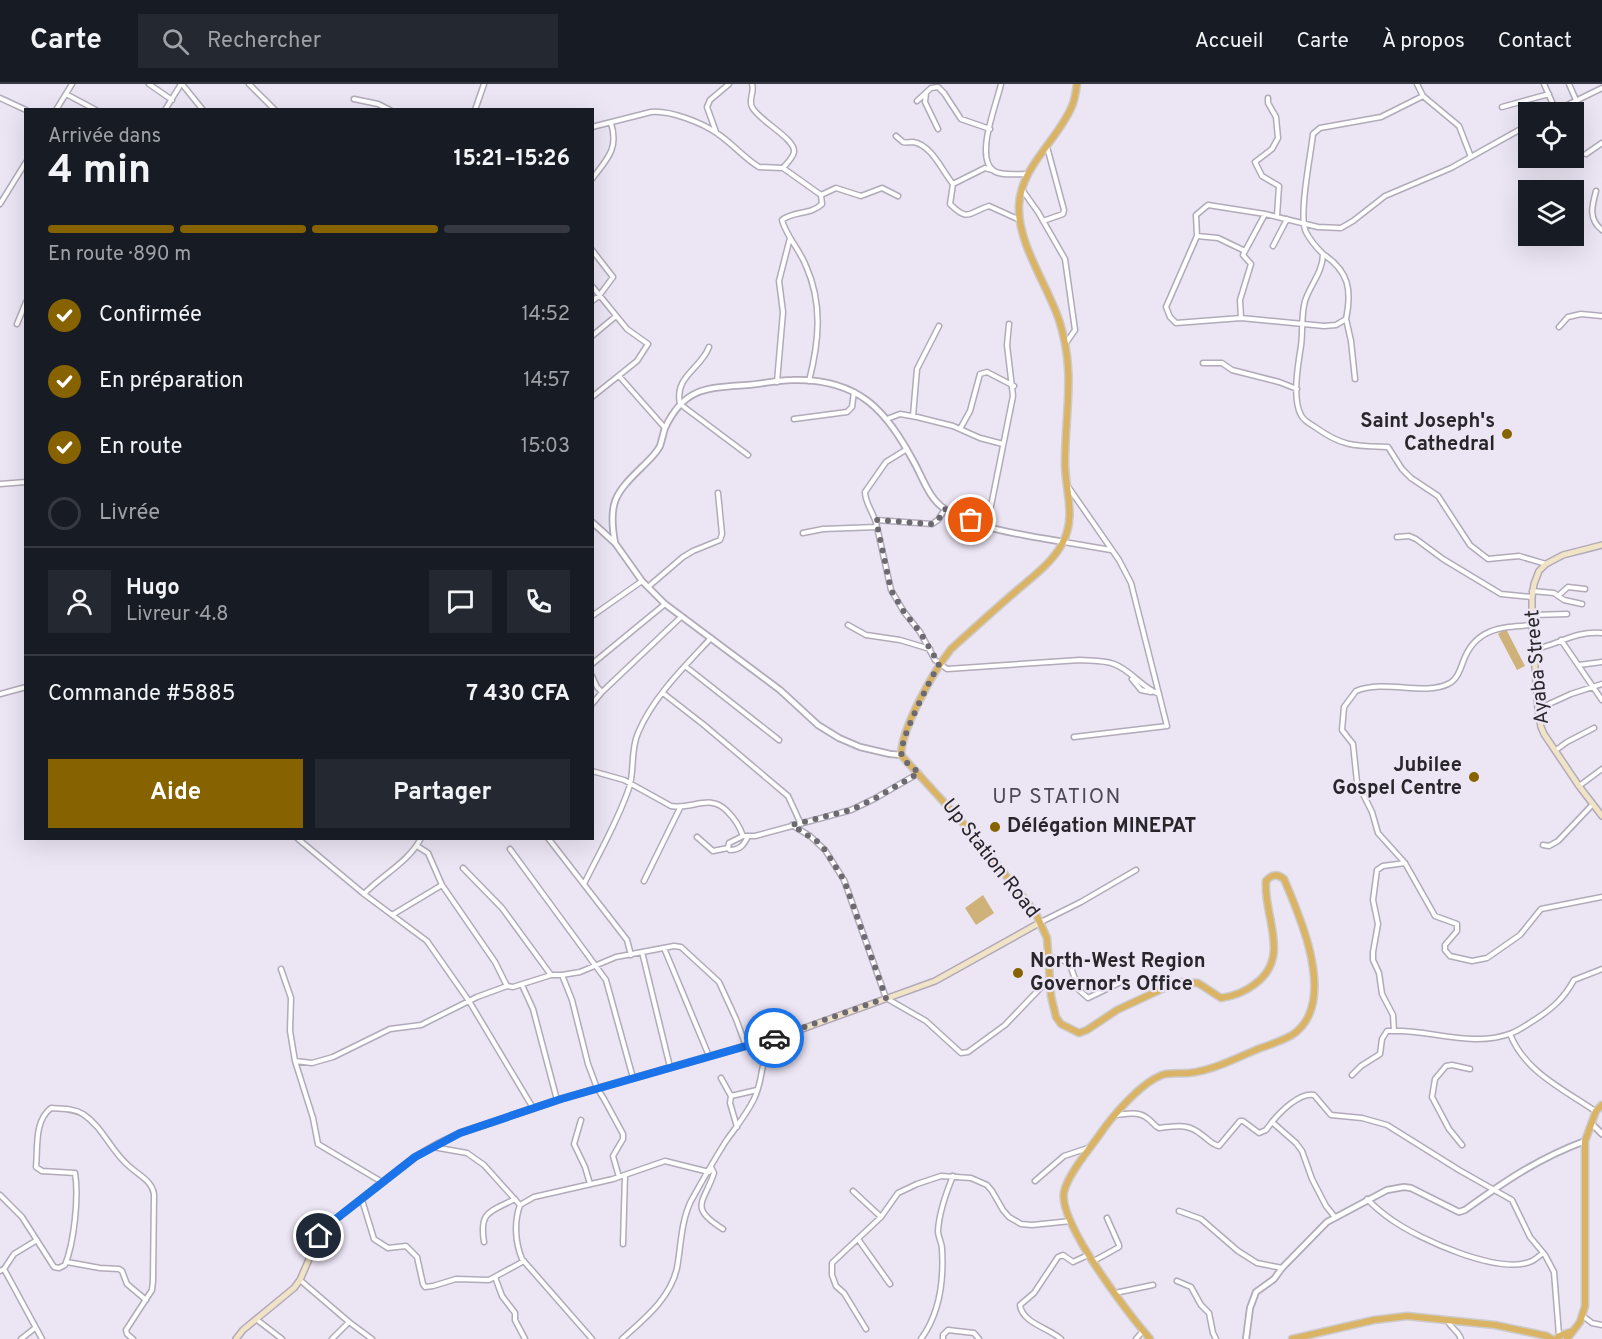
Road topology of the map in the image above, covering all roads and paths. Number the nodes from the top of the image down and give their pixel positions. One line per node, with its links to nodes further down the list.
1 (72, 84): 15 (street)
2 (149, 84): 21 (street)
3 (182, 84): 21 (street); 30 (street)
4 (249, 84): 31 (street)
5 (484, 84): 33 (street)
6 (729, 84): 40 (street)
7 (752, 84): 47 (street)
8 (1002, 84): 38 (street)
9 (1077, 84): 43 (highway)
10 (1417, 84): 17 (street)
11 (1544, 84): 16 (street)
12 (1569, 84): 22 (street)
13 (1602, 88): 22 (street)
14 (927, 93): 23 (street); 37 (street); 38 (street)
15 (66, 94): 27 (street); 28 (street)
16 (1549, 94): 24 (street); 26 (street)
17 (1423, 96): 45 (street); 62 (street)
18 (0, 98): 34 (street)
19 (1268, 98): 58 (street)
20 (354, 99): 32 (street)
21 (172, 100): 29 (street)
22 (1576, 100): 25 (street)
23 (917, 101)
24 (1551, 102)
25 (1572, 102)
26 (1502, 106)
27 (57, 108)
28 (92, 108)
29 (166, 108)
30 (201, 108)
31 (273, 108)
32 (386, 108)
33 (476, 108)
34 (24, 109)
35 (611, 123): 36 (street); 40 (street); 50 (street)
36 (594, 127)
37 (938, 129)
38 (990, 129): 48 (street)
39 (1518, 131): 45 (street)
40 (716, 132): 47 (street)
41 (896, 136): 51 (street)
42 (1602, 142): 44 (street)
43 (1046, 147): 49 (highway); 61 (street)
44 (1586, 154)
45 (1471, 157): 62 (street)
46 (24, 166): 56 (street)
47 (783, 168): 54 (street)
48 (992, 170): 49 (street); 51 (street)
49 (1028, 174): 52 (highway)
50 (594, 176)
51 (953, 184): 60 (street)
52 (1023, 191): 60 (highway); 61 (street)
53 (1596, 191): 63 (street)
54 (821, 195): 55 (street); 65 (street)
55 (898, 196)
56 (0, 204)
57 (1265, 214): 58 (street); 64 (street); 67 (street)
58 (1277, 216): 59 (street)
59 (1287, 219): 62 (street); 66 (street)
60 (1020, 220): 84 (highway)
61 (1043, 221): 84 (street)
62 (1304, 222): 69 (street)
63 (1602, 230)
64 (1197, 236): 67 (street); 76 (street)
65 (790, 237): 89 (street); 90 (street)
66 (1273, 246)
67 (1245, 251): 76 (street)
68 (594, 253): 71 (street)
69 (1323, 254): 77 (street); 78 (street)
70 (594, 289): 71 (street)
71 (599, 296): 72 (street); 74 (street)
72 (594, 300)
73 (24, 306): 79 (street)
74 (616, 316): 83 (street); 87 (street)
75 (1602, 316): 82 (street)
76 (1241, 318): 78 (street)
77 (1346, 319): 78 (street); 88 (street)
78 (1303, 323): 92 (street)
79 (17, 324)
80 (1008, 324): 91 (street)
81 (939, 326): 96 (street)
82 (1559, 327)
83 (594, 334)
84 (1066, 343): 106 (highway)
85 (709, 347): 95 (street)
86 (1203, 363): 92 (street)
87 (619, 376): 94 (street); 99 (street)
88 (1355, 379)
89 (809, 381): 90 (street); 93 (street)
90 (777, 382): 95 (street)
91 (1014, 386): 100 (street); 101 (street)
92 (1297, 389): 119 (street)
93 (854, 391): 97 (street); 98 (street)
94 (594, 395)
95 (680, 404): 99 (street); 103 (street)
96 (913, 416): 98 (street); 100 (street)
97 (794, 419)
98 (887, 419): 102 (street)
99 (665, 428): 116 (street)
100 (960, 429): 101 (street)
101 (1003, 444): 111 (street)
102 (907, 449): 108 (street); 109 (street)
103 (748, 455)
104 (24, 482): 105 (street)
105 (0, 484)
106 (1068, 488): 115 (highway); 118 (street)
107 (718, 493): 121 (street)
108 (945, 509): 109 (street); 111 (street)
109 (876, 520): 112 (street)
110 (594, 524): 116 (street)
111 (987, 526): 115 (street)
112 (877, 527): 113 (street); 136 (street)
113 (803, 533)
114 (1397, 537): 123 (street)
115 (1064, 542): 118 (street); 140 (highway)
116 (615, 543): 120 (street)
117 (1602, 545): 119 (main road)
118 (1112, 550): 150 (street)
119 (1546, 564): 123 (main road, Ayaba Street)
120 (642, 581): 121 (street); 128 (street)
121 (648, 587): 125 (street)
122 (1585, 589): 124 (street)
123 (1532, 594): 124 (street); 129 (main road, Ayaba Street)
124 (1559, 595): 126 (street)
125 (665, 604): 130 (street); 138 (street)
126 (1582, 604)
127 (1567, 614): 129 (street)
128 (594, 615)
129 (1532, 615): 131 (main road, Ayaba Street)
130 (681, 617): 134 (street); 147 (street)
131 (1532, 625): 137 (main road, Ayaba Street); 178 (street)
132 (848, 626): 136 (street)
133 (1602, 633): 135 (street)
134 (711, 638): 142 (street); 158 (street)
135 (1561, 640): 137 (street); 141 (street)
136 (930, 649): 140 (street)
137 (1535, 649): 153 (main road, Ayaba Street)
138 (594, 662)
139 (1602, 662): 141 (street)
140 (939, 664): 150 (street); 158 (highway)
141 (1579, 665): 145 (street)
142 (685, 666): 148 (street); 156 (street)
143 (594, 680): 147 (street)
144 (1602, 684): 145 (street)
145 (1593, 686): 151 (street); 153 (street)
146 (24, 688): 149 (street)
147 (602, 692): 152 (street)
148 (663, 693): 162 (street); 167 (street)
149 (0, 694)
150 (1159, 694): 155 (street)
151 (1602, 699)
152 (594, 702)
153 (1538, 709): 157 (main road, Ayaba Street)
154 (1594, 728): 157 (street)
155 (1074, 737)
156 (779, 740)
157 (1554, 751): 163 (main road, Ayaba Street)
158 (901, 755): 161 (highway, Up Station Road)
159 (1602, 770): 163 (street)
160 (594, 772): 162 (street)
161 (919, 773): 167 (street); 187 (highway, Up Station Road)
162 (630, 784): 165 (street); 182 (street)
163 (1579, 786): 164 (main road, Ayaba Street)
164 (1593, 804): 166 (main road, Ayaba Street); 174 (street)
165 (680, 808): 169 (street); 181 (street)
166 (1602, 816)
167 (800, 822): 168 (street)
168 (792, 825): 169 (street); 201 (street)
169 (746, 836): 176 (street); 176 (street)
170 (697, 837): 176 (street)
171 (299, 840): 184 (street)
172 (420, 840): 175 (street)
173 (550, 840): 182 (street)
174 (1543, 845)
175 (417, 846): 183 (street); 184 (street)
176 (728, 848)
177 (510, 849): 192 (street)
178 (1405, 863): 185 (street); 203 (street)
179 (463, 868): 195 (street)
180 (1136, 870): 187 (street)
181 (644, 881)
182 (584, 884): 190 (street)
183 (442, 885): 186 (street); 200 (street)
184 (364, 894): 186 (street)
185 (1602, 897)
186 (392, 915): 202 (street)
187 (1041, 922): 191 (highway, Up Station Road); 201 (main road)
188 (664, 948): 189 (street); 206 (street); 207 (street)
189 (642, 952): 190 (street); 209 (street)
190 (631, 955): 192 (street)
191 (1049, 957): 197 (highway, Up Station Road); 198 (street)
192 (595, 965): 196 (street); 212 (street)
193 (281, 969): 208 (street)
194 (1602, 969): 205 (street)
195 (551, 975): 196 (street); 199 (street)
196 (562, 975): 214 (street)
197 (1050, 978): 201 (street); 221 (highway, Up Station Road)
198 (1119, 983)
199 (522, 985): 200 (street); 217 (street)
200 (507, 986): 202 (street)
201 (886, 998): 204 (main road)
202 (469, 1001): 208 (street); 219 (street)
203 (1394, 1031): 205 (street); 211 (street)
204 (791, 1033): 206 (main road); 215 (street)
205 (1510, 1034): 220 (street)
206 (746, 1046): 207 (main road)
207 (709, 1056): 209 (main road)
208 (295, 1061): 236 (street)
209 (670, 1067): 212 (main road)
210 (1470, 1069): 228 (street)
211 (1352, 1076)
212 (633, 1078): 214 (main road)
213 (721, 1078): 216 (street)
214 (597, 1088): 217 (main road); 234 (street)
215 (757, 1090): 216 (street); 225 (street)
216 (731, 1096): 225 (street)
217 (557, 1100): 219 (main road)
218 (1602, 1105): 220 (highway)
219 (533, 1108): 230 (main road)
220 (1596, 1111): 224 (highway)
221 (1115, 1115): 223 (street); 229 (highway, Up Station Road)
222 (581, 1120): 237 (street)
223 (1272, 1122): 238 (street); 246 (street)
224 (1592, 1124): 226 (street); 227 (highway)
225 (737, 1127): 231 (street)
226 (1602, 1134)
227 (1585, 1141): 238 (street); 269 (highway)
228 (1462, 1145)
229 (1092, 1146): 235 (street); 249 (highway, Up Station Road)
230 (432, 1147): 236 (main road); 241 (street)
231 (710, 1169): 232 (street); 250 (street); 287 (street)
232 (625, 1175): 234 (street); 254 (street)
233 (953, 1176): 247 (street); 249 (street); 288 (street)
234 (620, 1177): 237 (street)
235 (1035, 1181)
236 (383, 1183): 243 (main road)
237 (590, 1184): 244 (street)
238 (1492, 1190): 242 (street); 255 (street)
239 (853, 1191): 247 (street)
240 (0, 1195): 252 (street)
241 (515, 1199): 244 (street); 253 (street)
242 (1367, 1199): 246 (street); 255 (street)
243 (362, 1200): 262 (street); 263 (main road)
244 (520, 1205): 257 (street)
245 (1179, 1211): 260 (street)
246 (1334, 1216): 260 (street)
247 (881, 1217): 251 (street)
248 (1107, 1218): 259 (street)
249 (1071, 1221): 256 (highway, Up Station Road)
250 (723, 1229)
251 (858, 1239): 265 (street); 275 (street)
252 (37, 1240): 258 (street); 261 (street)
253 (484, 1242)
254 (623, 1244)
255 (1543, 1253): 277 (street)
256 (1088, 1255): 259 (highway, Up Station Road); 291 (street)
257 (524, 1261): 262 (street); 286 (street)
258 (67, 1262): 268 (street); 268 (street)
259 (1092, 1262): 267 (highway, Up Station Road)
260 (1282, 1268): 295 (street)
261 (2, 1270): 274 (street)
262 (495, 1277): 285 (street)
263 (300, 1280): 270 (main road); 272 (street)
264 (1177, 1281): 294 (street)
265 (890, 1284)
266 (1153, 1285): 267 (street)
267 (1115, 1293): 276 (highway, Up Station Road)
268 (146, 1300): 280 (street)
269 (1583, 1316): 273 (street); 277 (highway)
270 (256, 1319): 281 (main road); 282 (street)
271 (1448, 1320): 277 (highway); 296 (highway); 297 (street)
272 (349, 1322): 283 (street); 284 (street)
273 (1602, 1324)
274 (35, 1328): 278 (street); 279 (street)
275 (866, 1329)
276 (1143, 1331): 292 (street); 293 (highway, Up Station Road)
277 (1559, 1337)
278 (21, 1339)
279 (42, 1339)
280 (133, 1339)
281 (236, 1339)
282 (282, 1339)
283 (332, 1339)
284 (372, 1339)
285 (525, 1339)
286 (592, 1339)
287 (622, 1339)
288 (921, 1339)
289 (943, 1339): 290 (street)
290 (979, 1339)
291 (1061, 1339)
292 (1136, 1339)
293 (1150, 1339)
294 (1216, 1339)
295 (1246, 1339)
296 (1292, 1339)
297 (1461, 1339)

